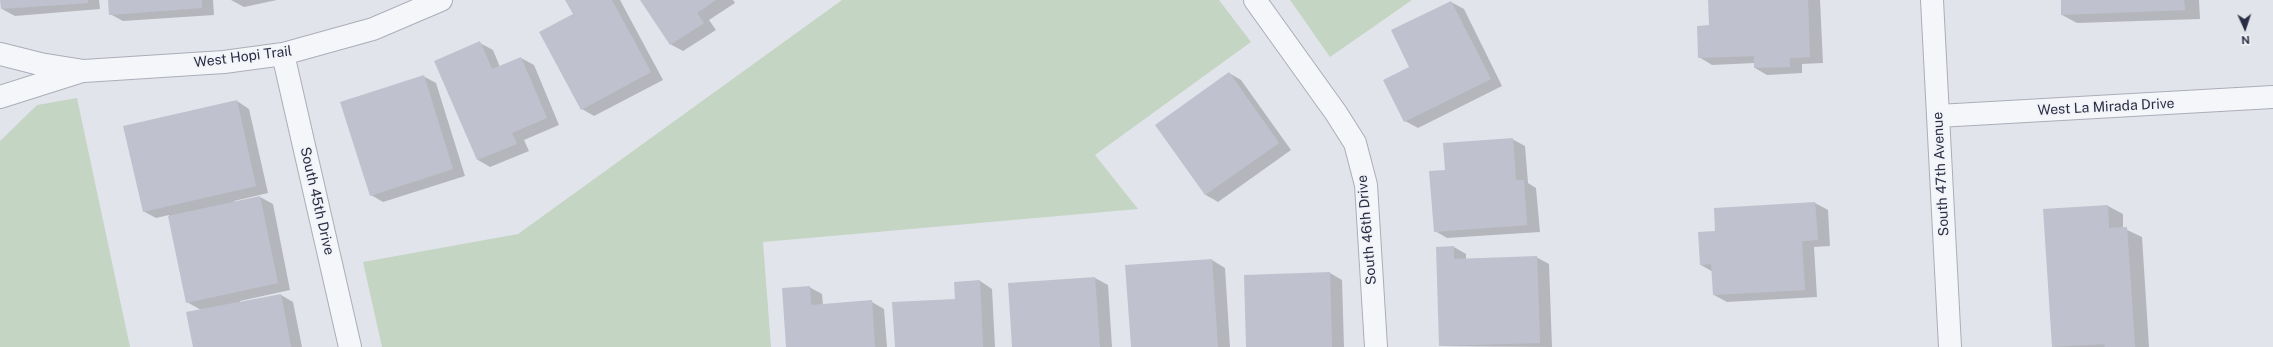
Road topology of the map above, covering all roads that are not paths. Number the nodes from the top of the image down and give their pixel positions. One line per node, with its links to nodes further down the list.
1 (441, 0): 5 (street, West Hopi Trail)
2 (1255, 0): 11 (street, South 46th Drive)
3 (1932, 0): 9 (street, South 47th Avenue)
4 (0, 54): 6 (street, West Hopi Trail)
5 (283, 54): 6 (street, West Hopi Trail); 10 (street, South 45th Drive)
6 (84, 70): 7 (street, West Hopi Trail)
7 (0, 97)
8 (2273, 97): 9 (street, West La Mirada Drive)
9 (1938, 116): 12 (street, South 47th Avenue)
10 (350, 347)
11 (1376, 347)
12 (1950, 347)

